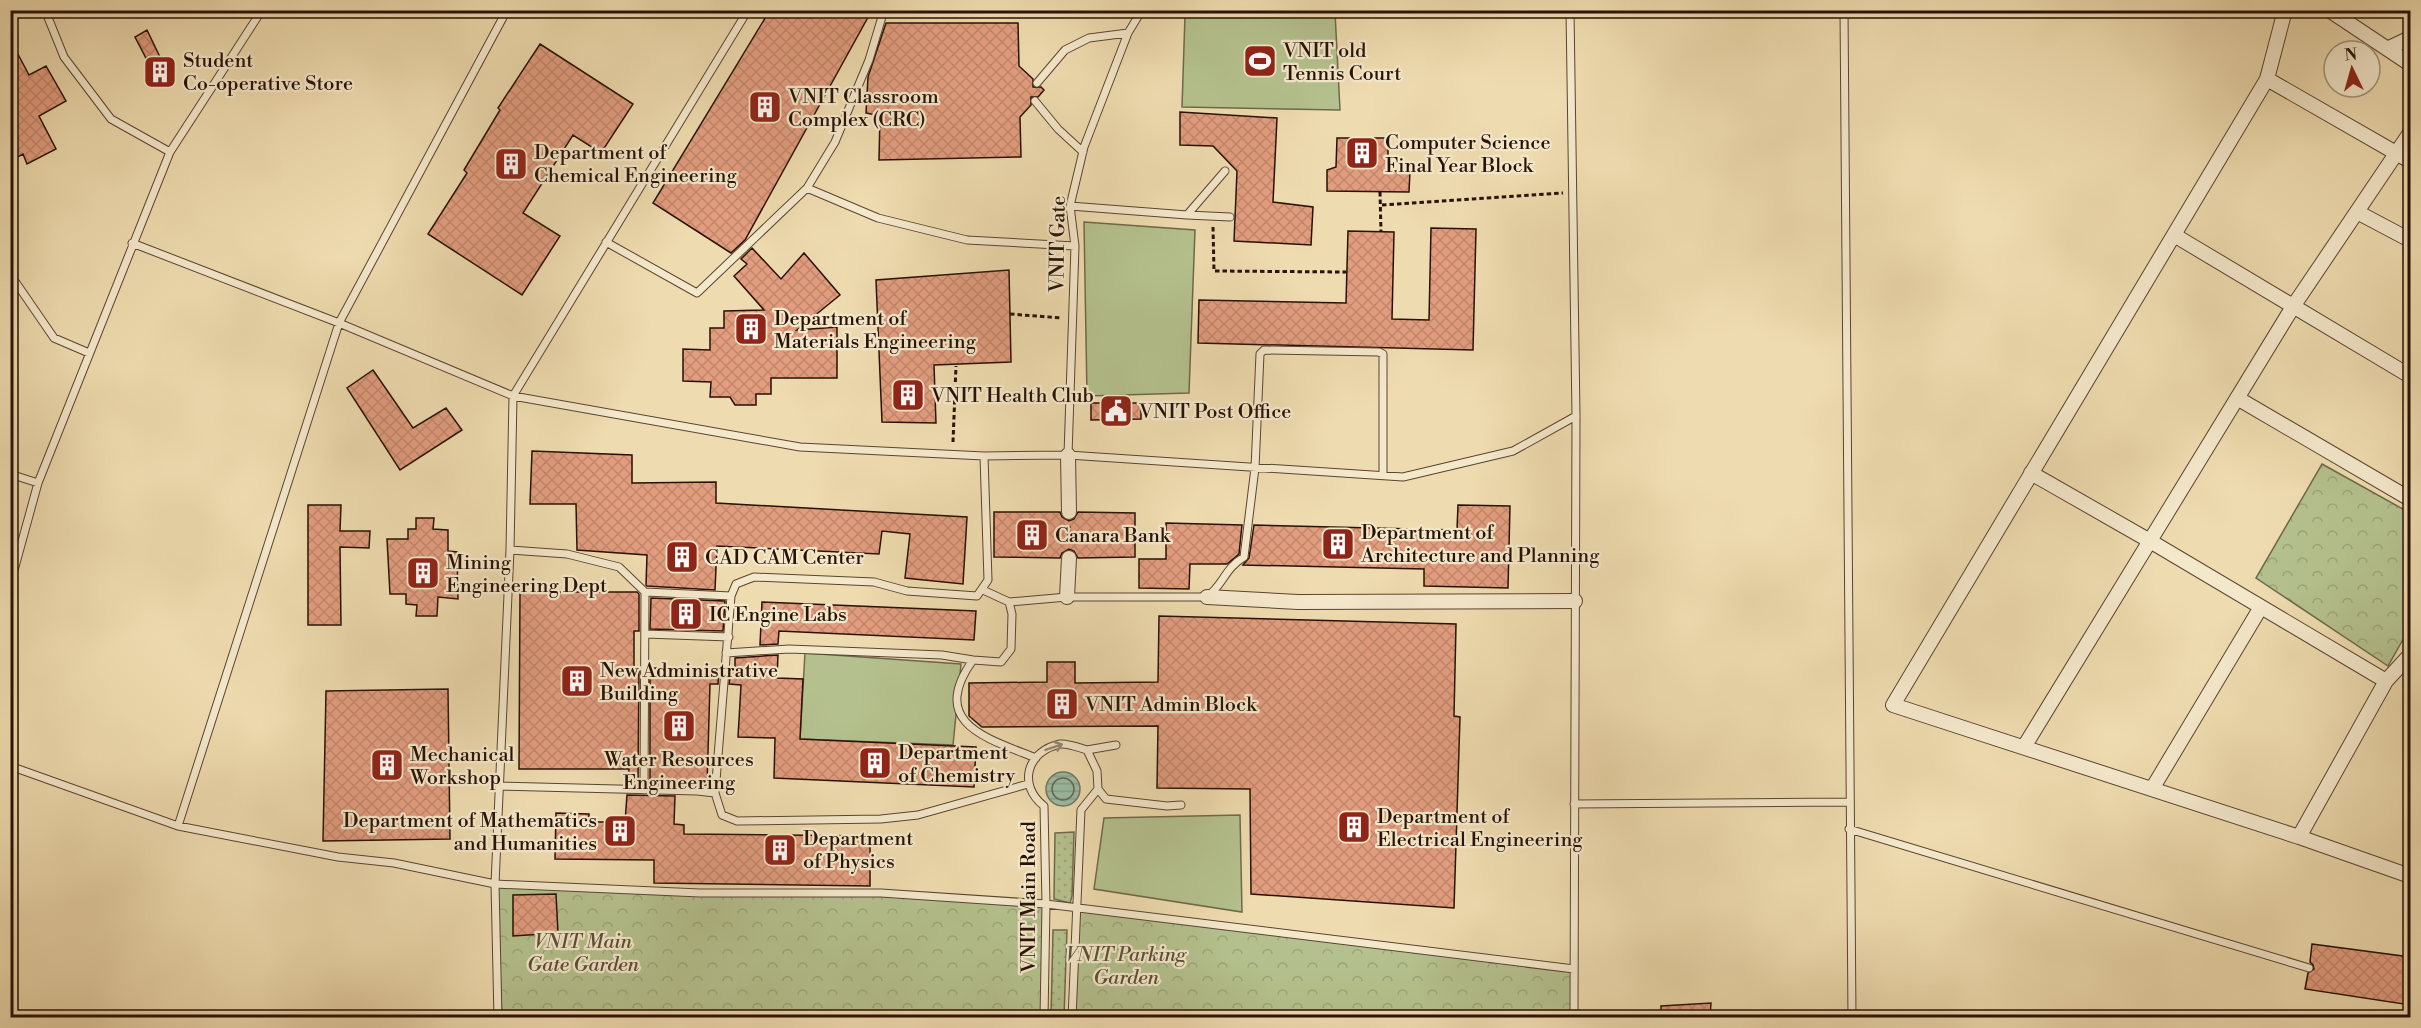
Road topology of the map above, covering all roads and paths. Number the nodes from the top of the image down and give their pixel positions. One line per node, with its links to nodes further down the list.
1 (45, 10): 19 (lane)
2 (262, 10): 19 (lane)
3 (507, 10): 44 (lane)
4 (748, 10): 37 (lane)
5 (884, 10): 24 (lane)
6 (1142, 10): 11 (lane, VNIT Gate)
7 (1570, 10): 26 (lane)
8 (1844, 10): 90 (lane)
9 (2285, 10): 15 (street)
10 (2329, 10): 13 (street)
11 (1128, 33): 16 (lane); 20 (lane, VNIT Gate)
12 (2410, 38): 13 (street)
13 (2389, 48): 14 (street)
14 (2410, 64)
15 (2267, 79): 21 (street); 34 (street)
16 (1037, 83)
17 (1035, 101): 20 (lane)
18 (2410, 133): 21 (street)
19 (170, 152): 36 (lane)
20 (1083, 152): 28 (lane, VNIT Gate)
21 (2396, 153): 22 (street); 29 (street)
22 (2410, 161)
23 (1225, 171): 30 (lane)
24 (807, 188): 37 (lane); 38 (lane)
25 (1380, 192): 27 (path)
26 (1572, 192): 27 (path); 50 (lane)
27 (1382, 205): 33 (path)
28 (1070, 206): 30 (lane); 38 (lane, VNIT Gate)
29 (2357, 212): 35 (street); 41 (street)
30 (1187, 215): 31 (lane)
31 (1213, 216): 32 (lane); 39 (path)
32 (1230, 218)
33 (1381, 232)
34 (2174, 235): 41 (street); 55 (street)
35 (2410, 240)
36 (132, 243): 44 (lane); 45 (lane)
37 (606, 243): 48 (lane)
38 (1075, 246): 43 (lane, VNIT Gate)
39 (1347, 272)
40 (10, 274): 45 (lane)
41 (2294, 305): 47 (street); 49 (street)
42 (1010, 314): 43 (path)
43 (1072, 319): 52 (lane, VNIT Gate)
44 (339, 323): 48 (lane); 93 (lane)
45 (89, 353): 58 (lane)
46 (956, 366): 51 (path)
47 (2410, 376)
48 (513, 396): 51 (lane); 62 (lane)
49 (2237, 398): 59 (street); 61 (street)
50 (1576, 416): 57 (lane); 70 (lane)
51 (953, 454): 53 (lane)
52 (1068, 455): 53 (lane); 54 (lane); 60 (street)
53 (984, 456): 65 (lane)
54 (1256, 468): 57 (lane); 57 (lane); 69 (lane)
55 (2031, 473): 61 (street); 80 (street)
56 (10, 474): 58 (lane)
57 (1383, 475)
58 (38, 483): 64 (lane)
59 (2410, 499)
60 (1069, 512): 63 (path)
61 (2150, 541): 72 (street); 80 (street)
62 (510, 550): 66 (lane); 85 (lane)
63 (1069, 558): 68 (street)
64 (10, 585)
65 (983, 590): 67 (lane); 71 (lane)
66 (645, 592): 67 (lane); 73 (lane)
67 (731, 596): 74 (lane)
68 (1066, 597): 69 (lane); 71 (lane)
69 (1208, 597): 70 (street)
70 (1575, 601): 91 (lane)
71 (1009, 602): 77 (lane)
72 (2261, 607): 78 (street); 87 (street)
73 (645, 634): 74 (lane); 88 (lane)
74 (729, 637): 75 (lane)
75 (726, 653): 77 (lane); 89 (lane)
76 (2410, 656): 78 (street)
77 (973, 660): 82 (lane)
78 (2386, 681): 95 (street)
79 (1116, 744): 81 (lane)
80 (2024, 747): 87 (street)
81 (1087, 750): 82 (lane, one-way to 81); 86 (lane)
82 (1036, 758): 84 (lane)
83 (10, 766): 93 (lane)
84 (1028, 784): 89 (lane); 98 (lane, VNIT Main Road)
85 (500, 786): 88 (lane); 97 (lane)
86 (1098, 789): 92 (lane); 99 (lane)
87 (2152, 789): 95 (street)
88 (644, 790): 89 (lane)
89 (715, 793)
90 (1849, 802): 91 (lane); 94 (lane)
91 (1574, 804): 101 (lane)
92 (1181, 805)
93 (178, 826): 97 (lane)
94 (1849, 829): 100 (lane); 106 (lane)
95 (2299, 837): 96 (street)
96 (2410, 876)
97 (495, 884): 98 (lane); 102 (lane)
98 (1046, 904): 99 (lane); 103 (lane, VNIT Main Road)
99 (1075, 907): 101 (lane); 104 (lane)
100 (2309, 968)
101 (1574, 969): 105 (lane)
102 (498, 1017)
103 (1044, 1017)
104 (1072, 1017)
105 (1574, 1017)
106 (1852, 1017)

